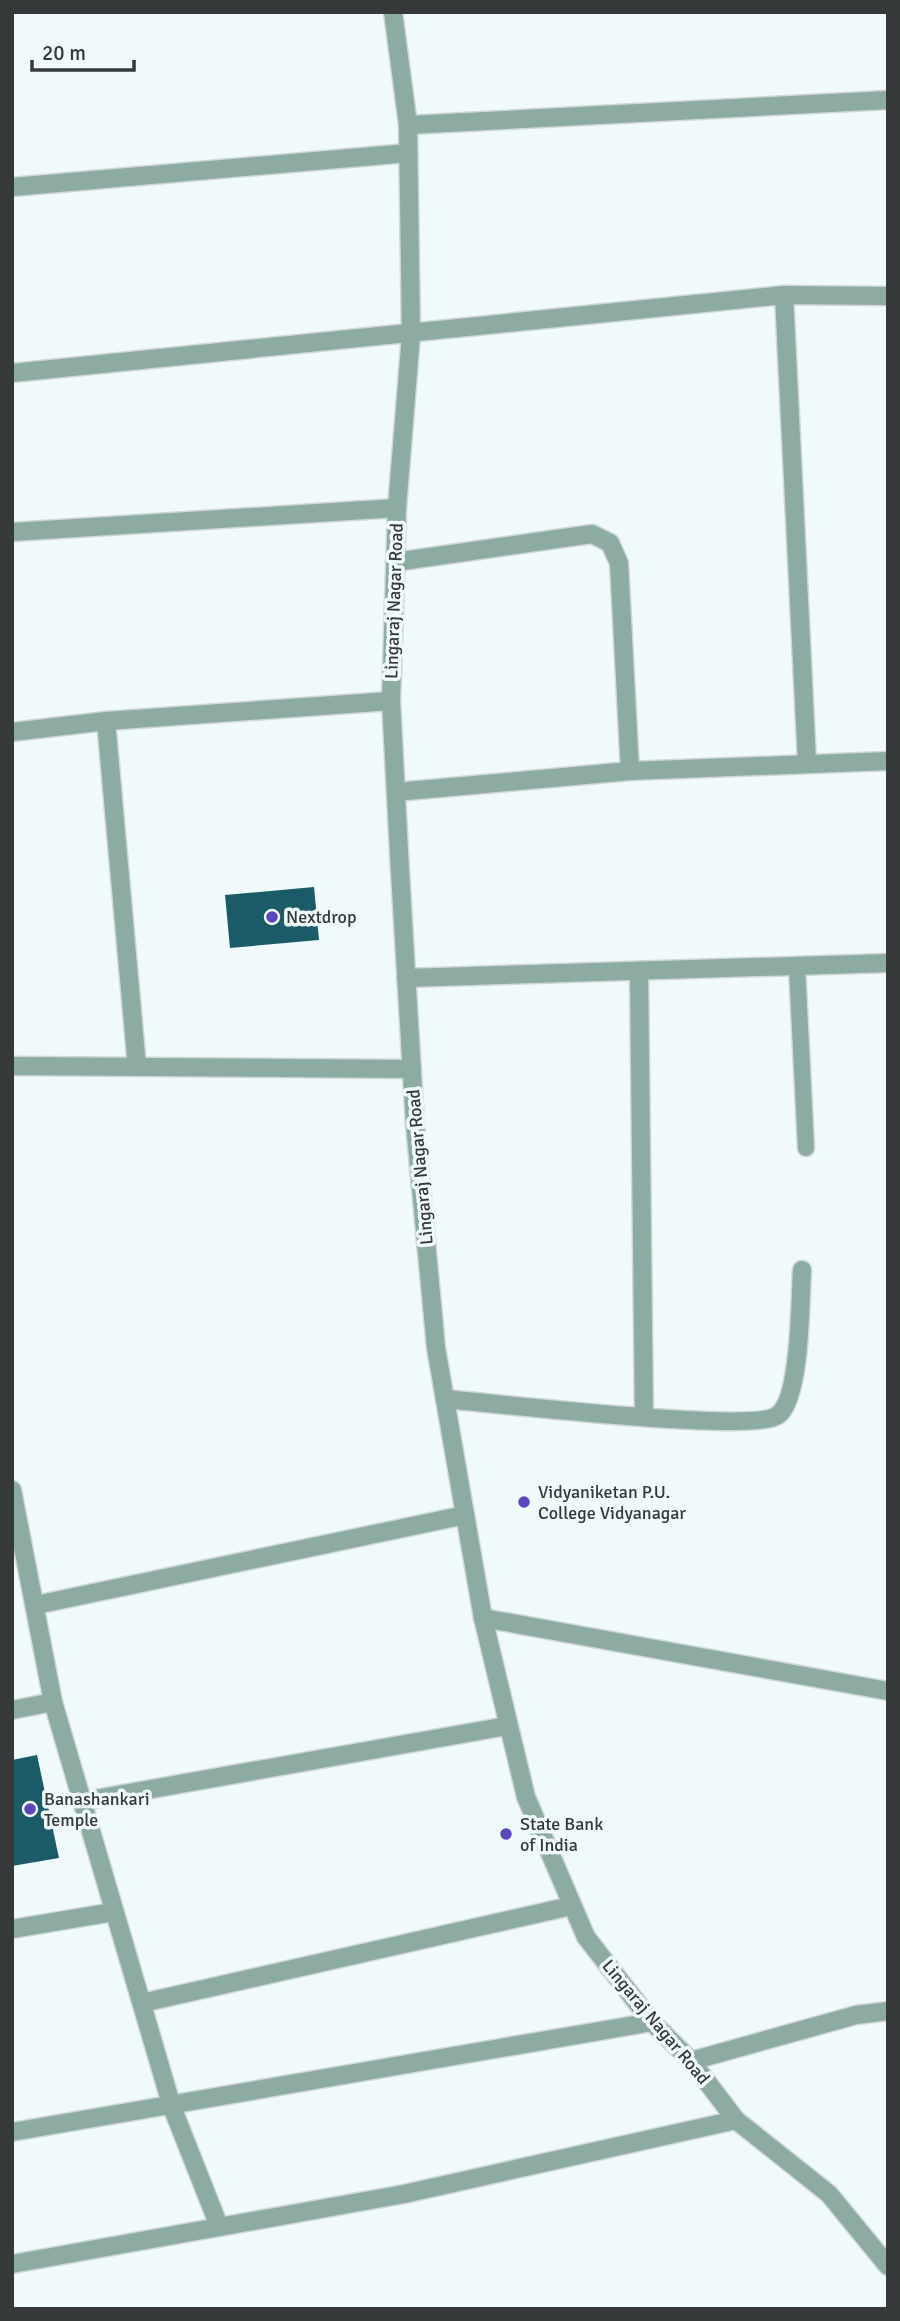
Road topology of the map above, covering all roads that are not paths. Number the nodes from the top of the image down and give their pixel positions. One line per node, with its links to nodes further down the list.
1 (393, 12): 3 (street, Lingaraj Nagar Road)
2 (888, 100): 3 (street)
3 (408, 125): 4 (street, Lingaraj Nagar Road)
4 (408, 153): 5 (street); 8 (street, Lingaraj Nagar Road)
5 (12, 187)
6 (784, 295): 7 (street); 8 (street); 17 (street)
7 (888, 296)
8 (411, 335): 9 (street); 10 (street, Lingaraj Nagar Road)
9 (12, 373)
10 (397, 508): 11 (street); 12 (street, Lingaraj Nagar Road)
11 (12, 533)
12 (395, 562): 13 (street, Lingaraj Nagar Road); 18 (street)
13 (391, 701): 14 (street); 19 (street, Lingaraj Nagar Road)
14 (106, 721): 15 (street); 25 (street)
15 (12, 732)
16 (888, 761): 17 (street)
17 (807, 763): 18 (street)
18 (630, 771): 19 (street)
19 (396, 792): 23 (street, Lingaraj Nagar Road)
20 (888, 964): 21 (street)
21 (797, 967): 22 (street); 27 (lane)
22 (639, 972): 23 (street); 30 (street)
23 (406, 978): 26 (street, Lingaraj Nagar Road)
24 (12, 1066): 25 (street)
25 (137, 1067): 26 (street)
26 (412, 1069): 29 (street, Lingaraj Nagar Road)
27 (806, 1148)
28 (802, 1270): 30 (street)
29 (444, 1399): 30 (street); 32 (street, Lingaraj Nagar Road)
30 (644, 1417)
31 (12, 1490): 33 (street)
32 (465, 1516): 33 (street); 34 (street, Lingaraj Nagar Road)
33 (37, 1605): 36 (street)
34 (483, 1618): 35 (street); 38 (street, Lingaraj Nagar Road)
35 (888, 1691)
36 (53, 1702): 37 (street); 39 (street)
37 (12, 1710)
38 (507, 1726): 39 (street); 40 (street, Lingaraj Nagar Road)
39 (84, 1801): 41 (street)
40 (571, 1906): 43 (street); 45 (street, Lingaraj Nagar Road)
41 (113, 1912): 42 (street); 43 (street)
42 (12, 1929)
43 (142, 2003): 47 (street)
44 (888, 2011): 46 (street)
45 (652, 2022): 46 (street, Lingaraj Nagar Road); 47 (street)
46 (691, 2061): 48 (street, Lingaraj Nagar Road)
47 (172, 2107): 49 (street); 50 (street)
48 (736, 2120): 50 (street); 52 (street, Lingaraj Nagar Road)
49 (12, 2132)
50 (219, 2227): 51 (street)
51 (12, 2264)
52 (888, 2266)

